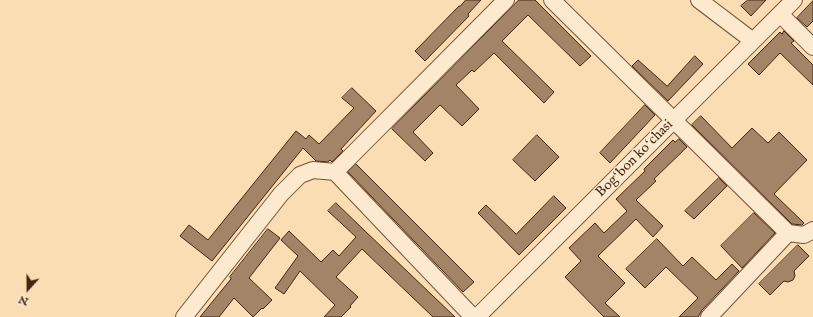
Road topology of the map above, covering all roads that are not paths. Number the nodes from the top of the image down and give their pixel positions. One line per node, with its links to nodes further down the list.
1 (506, 0): 9 (street)
2 (552, 0): 8 (street)
3 (699, 0): 6 (street)
4 (794, 0): 5 (street, Bogʻbon koʻchasi)
5 (780, 14): 6 (street, Bogʻbon koʻchasi); 7 (street)
6 (753, 41): 8 (street, Bogʻbon koʻchasi)
7 (813, 47)
8 (673, 120): 11 (street); 14 (street, Bogʻbon koʻchasi)
9 (335, 172): 12 (street); 13 (street)
10 (813, 230): 11 (street)
11 (788, 233): 15 (street)
12 (184, 317)
13 (473, 317)
14 (477, 317)
15 (709, 317)

